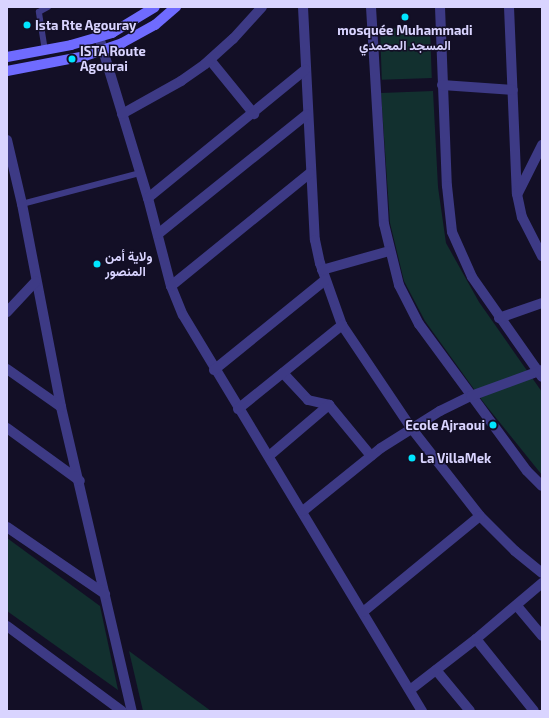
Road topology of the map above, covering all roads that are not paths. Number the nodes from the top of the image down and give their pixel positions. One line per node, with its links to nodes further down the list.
1 (48, 7): 11 (lane)
2 (155, 7): 9 (main road)
3 (176, 7): 10 (main road)
4 (262, 7): 13 (street)
5 (303, 7): 14 (street)
6 (371, 7): 30 (street)
7 (440, 7): 16 (street)
8 (509, 7): 17 (street)
9 (99, 37): 10 (street); 11 (main road)
10 (104, 50): 15 (main road); 18 (street)
11 (45, 51): 12 (main road)
12 (7, 57)
13 (210, 60): 18 (street); 19 (street)
14 (305, 70): 19 (street); 20 (street)
15 (7, 71)
16 (442, 85): 17 (street); 37 (street)
17 (513, 90): 25 (street)
18 (122, 114): 24 (street)
19 (254, 114): 26 (street)
20 (307, 114): 23 (street); 28 (street)
21 (7, 140): 27 (street)
22 (542, 145): 25 (street)
23 (310, 173): 32 (street); 34 (street)
24 (140, 174): 26 (street); 27 (lane)
25 (517, 194): 29 (street)
26 (148, 198): 28 (street)
27 (22, 204): 33 (street)
28 (158, 234): 34 (street)
29 (538, 243): 31 (street)
30 (389, 251): 32 (street); 43 (street)
31 (542, 256)
32 (324, 275): 38 (street); 40 (street)
33 (36, 281): 36 (street); 45 (street)
34 (171, 286): 40 (street)
35 (542, 303): 37 (street)
36 (7, 312)
37 (499, 318): 42 (street)
38 (342, 325): 41 (street); 48 (street)
39 (7, 369): 45 (street)
40 (214, 370): 46 (street)
41 (283, 373): 44 (street); 46 (street)
42 (540, 373): 43 (street)
43 (471, 396): 48 (street); 52 (street)
44 (329, 406): 49 (street); 50 (street)
45 (61, 407): 51 (street)
46 (238, 410): 49 (street)
47 (7, 428): 51 (street)
48 (412, 429): 50 (street); 54 (street)
49 (269, 456): 53 (street)
50 (371, 456): 53 (street)
51 (80, 481): 58 (street)
52 (542, 486)
53 (303, 511): 60 (street)
54 (480, 516): 56 (street); 60 (street)
55 (7, 526): 58 (street)
56 (542, 573)
57 (542, 583): 59 (street)
58 (105, 594): 67 (street)
59 (516, 606): 62 (street); 63 (street)
60 (363, 612): 65 (street)
61 (7, 626): 66 (street)
62 (542, 636)
63 (476, 639): 64 (street); 70 (street)
64 (436, 670): 65 (street); 69 (street)
65 (410, 690): 68 (street)
66 (122, 711)
67 (132, 711)
68 (422, 711)
69 (470, 711)
70 (534, 711)

